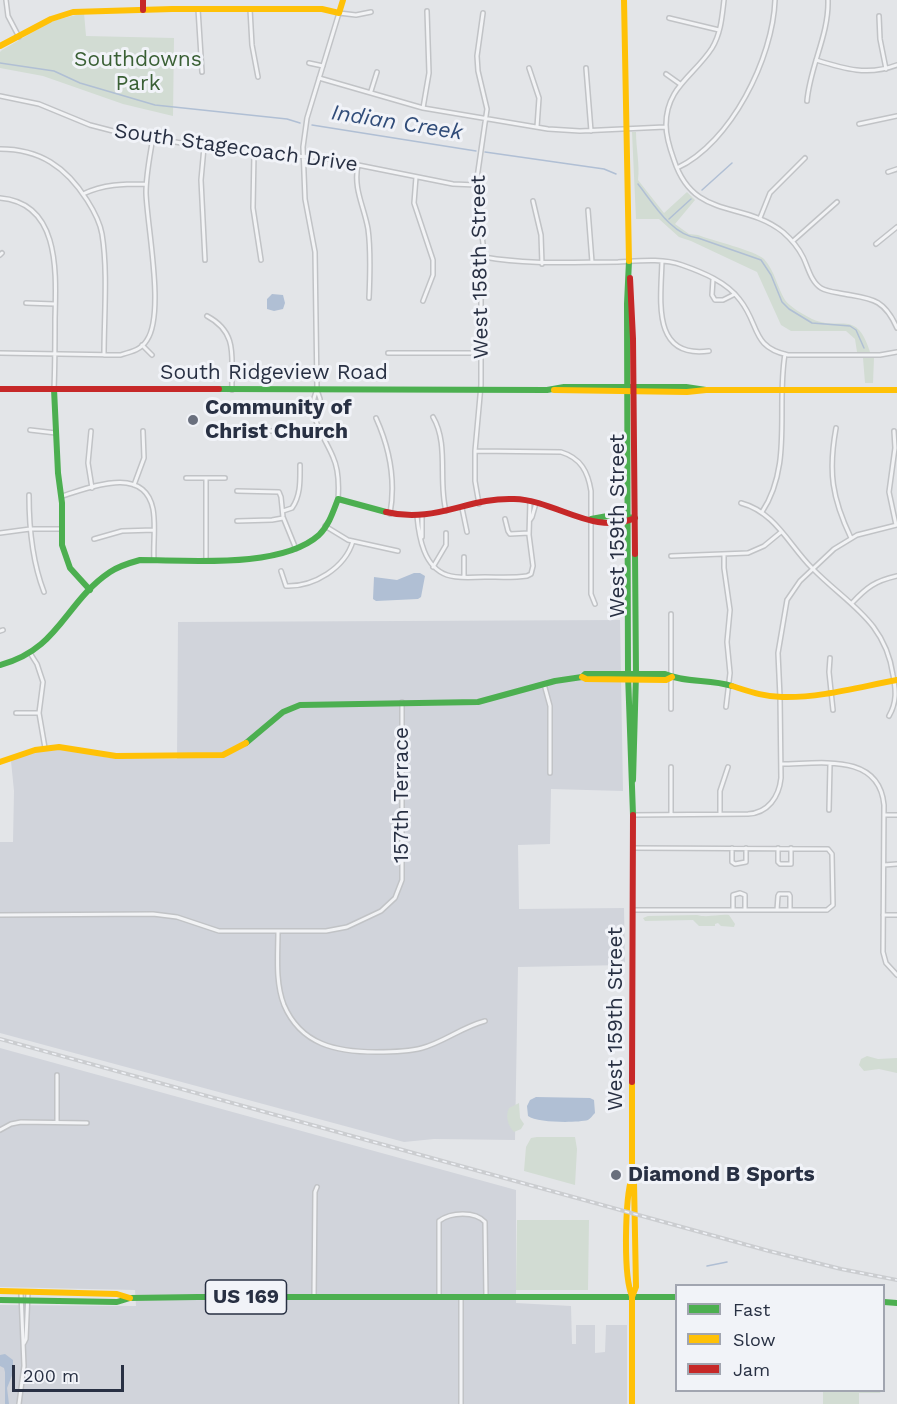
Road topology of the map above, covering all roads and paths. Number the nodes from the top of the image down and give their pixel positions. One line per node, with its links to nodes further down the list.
1 (6, 0): 18 (street)
2 (143, 0): 10 (main road)
3 (343, 0): 12 (main road)
4 (624, 0): 42 (main road, West 159th Street)
5 (724, 0): 17 (street)
6 (775, 0): 51 (street)
7 (828, 0): 20 (street)
8 (198, 9): 9 (main road); 10 (main road); 27 (street)
9 (250, 9): 12 (main road); 30 (street)
10 (143, 10): 18 (main road)
11 (427, 11): 36 (street)
12 (339, 12): 13 (street); 23 (street)
13 (371, 12)
14 (483, 13): 38 (street, West 158th Street)
15 (879, 16): 26 (street)
16 (669, 18): 17 (street)
17 (719, 30): 32 (street)
18 (19, 37): 19 (main road)
19 (0, 46)
20 (816, 60): 26 (street); 35 (street)
21 (309, 63): 23 (street)
22 (897, 65): 26 (street)
23 (323, 66): 31 (street)
24 (529, 68): 40 (street)
25 (586, 68): 43 (street)
26 (886, 69)
27 (202, 72)
28 (377, 72): 33 (street)
29 (666, 74): 32 (street)
30 (258, 77)
31 (319, 78): 33 (street); 48 (street)
32 (680, 84): 41 (street)
33 (371, 91): 36 (street)
34 (0, 96): 44 (street, South Stagecoach Drive)
35 (807, 101)
36 (423, 108): 38 (street)
37 (897, 116): 39 (street)
38 (486, 119): 40 (street); 56 (street, West 158th Street)
39 (859, 124)
40 (537, 127): 43 (street)
41 (666, 127): 42 (street); 51 (street)
42 (626, 128): 43 (street); 69 (main road, West 159th Street)
43 (591, 131)
44 (153, 137): 45 (street, South Stagecoach Drive); 55 (street)
45 (204, 147): 47 (street, South Stagecoach Drive); 67 (street)
46 (0, 149): 57 (street)
47 (254, 153): 48 (street, South Stagecoach Drive); 68 (street)
48 (303, 157): 50 (street, South Stagecoach Drive); 95 (street)
49 (805, 158): 62 (street)
50 (358, 165): 54 (street, South Stagecoach Drive); 75 (street)
51 (676, 168): 62 (street)
52 (897, 169): 53 (street)
53 (888, 171)
54 (416, 177): 56 (street, South Stagecoach Drive); 76 (street)
55 (146, 184): 57 (street); 81 (street)
56 (476, 185): 66 (street, West 158th Street)
57 (83, 194): 89 (street)
58 (0, 198): 78 (street)
59 (533, 201): 72 (street)
60 (837, 202): 64 (street)
61 (588, 210): 71 (street)
62 (760, 218): 64 (street)
63 (897, 227): 65 (street)
64 (793, 241): 80 (street)
65 (876, 244)
66 (484, 257): 72 (street); 86 (street, West 158th Street)
67 (205, 260)
68 (261, 260)
69 (629, 261): 70 (street); 71 (street); 97 (main road, West 159th Street)
70 (662, 261): 73 (street); 82 (street)
71 (592, 262): 72 (street)
72 (542, 264)
73 (713, 279): 74 (street); 74 (street)
74 (735, 294): 87 (street)
75 (369, 298)
76 (423, 302)
77 (26, 303): 78 (street)
78 (56, 304): 88 (street)
79 (207, 316): 94 (street)
80 (897, 328)
81 (142, 345): 89 (street); 90 (street)
82 (709, 351)
83 (897, 352): 87 (street)
84 (0, 353): 88 (street)
85 (388, 353): 86 (street)
86 (481, 353): 96 (street, West 158th Street)
87 (785, 354): 93 (street)
88 (55, 355): 89 (street); 92 (street)
89 (104, 355)
90 (152, 355)
91 (0, 389): 92 (main road, South Ridgeview Road)
92 (54, 389): 94 (main road, South Ridgeview Road); 109 (main road)
93 (783, 389): 97 (main road, South Ridgeview Road); 98 (main road, South Ridgeview Road); 127 (street)
94 (232, 390): 95 (main road, South Ridgeview Road)
95 (317, 390): 96 (main road, South Ridgeview Road); 99 (street); 99 (street)
96 (481, 390): 97 (main road, South Ridgeview Road); 110 (street, West 158th Street)
97 (630, 390): 133 (main road, West 159th Street)
98 (897, 390)
99 (315, 416): 102 (street)
100 (433, 417): 125 (street)
101 (376, 418): 128 (street)
102 (318, 427): 108 (street); 120 (street)
103 (836, 428): 145 (street)
104 (30, 430): 109 (street)
105 (894, 430): 135 (street)
106 (91, 431): 116 (street)
107 (143, 431): 115 (street)
108 (244, 432)
109 (57, 433): 119 (main road)
110 (475, 451): 123 (street, West 158th Street); 132 (street)
111 (300, 465): 126 (street)
112 (186, 478): 113 (street)
113 (206, 478): 114 (street); 154 (street)
114 (225, 478)
115 (135, 485): 116 (street); 139 (street)
116 (92, 488): 119 (street)
117 (237, 491): 126 (street)
118 (29, 495): 137 (street)
119 (62, 496): 138 (main road)
120 (338, 499): 128 (main road); 136 (main road)
121 (533, 502): 123 (main road); 132 (main road); 144 (street)
122 (741, 503): 127 (street)
123 (479, 504): 124 (main road)
124 (462, 508): 125 (main road); 140 (street)
125 (446, 511): 129 (main road)
126 (282, 512): 130 (street)
127 (762, 512): 141 (street)
128 (390, 514): 129 (main road)
129 (420, 516): 155 (street)
130 (283, 518): 134 (street); 148 (street)
131 (505, 519): 144 (street)
132 (591, 519): 133 (main road); 163 (street)
133 (630, 519): 168 (main road, West 159th Street)
134 (237, 521)
135 (896, 525): 145 (street)
136 (325, 526): 147 (street); 148 (main road)
137 (30, 529): 138 (street); 142 (street); 161 (street)
138 (61, 529): 160 (main road)
139 (153, 530): 146 (street); 153 (street)
140 (467, 532)
141 (781, 532): 150 (street); 156 (street)
142 (0, 533)
143 (446, 533): 155 (street)
144 (529, 533): 159 (street)
145 (851, 538): 156 (street)
146 (94, 539)
147 (353, 541): 149 (street); 157 (street)
148 (296, 549): 154 (main road)
149 (398, 551)
150 (724, 555): 151 (street); 172 (street)
151 (671, 556)
152 (464, 557): 159 (street)
153 (154, 560): 154 (main road); 160 (main road)
154 (206, 560)
155 (434, 567): 159 (street)
156 (812, 569): 162 (street); 174 (street)
157 (281, 571)
158 (897, 576): 162 (street)
159 (464, 577)
160 (90, 590): 165 (main road)
161 (44, 592)
162 (852, 603): 170 (street)
163 (595, 604)
164 (671, 614): 169 (street)
165 (30, 653): 167 (main road); 180 (street)
166 (830, 658): 173 (street)
167 (0, 665)
168 (632, 677): 169 (main road); 171 (main road); 192 (main road, West 159th Street)
169 (672, 677): 172 (main road); 177 (street)
170 (896, 680): 173 (main road); 181 (street)
171 (544, 684): 175 (main road); 188 (street)
172 (728, 685): 174 (main road); 176 (street)
173 (831, 692): 174 (main road); 178 (street)
174 (780, 697): 184 (street)
175 (402, 702): 182 (main road); 210 (street, 157th Terrace)
176 (726, 707)
177 (671, 709)
178 (833, 710)
179 (16, 713): 180 (street)
180 (39, 713): 182 (street)
181 (889, 716)
182 (45, 748): 183 (main road)
183 (0, 762)
184 (781, 764): 185 (street); 191 (street)
185 (830, 764): 189 (street); 193 (street)
186 (671, 766): 190 (street)
187 (728, 767): 191 (street)
188 (550, 772)
189 (829, 810)
190 (671, 814): 191 (street); 192 (street)
191 (720, 814)
192 (633, 815): 195 (main road, West 159th Street)
193 (884, 815): 194 (street); 201 (street)
194 (897, 815)
195 (633, 848): 196 (street); 202 (main road, West 159th Street)
196 (732, 848): 197 (street); 197 (street)
197 (746, 848): 198 (street)
198 (777, 848): 199 (street); 199 (street)
199 (791, 848): 206 (street)
200 (897, 864): 201 (street)
201 (884, 865): 208 (street)
202 (633, 910): 203 (street); 222 (main road, West 159th Street)
203 (733, 910): 204 (street); 204 (street)
204 (745, 910): 205 (street)
205 (777, 910): 206 (street); 206 (street)
206 (790, 910)
207 (0, 915): 210 (street)
208 (883, 915): 209 (street); 211 (street)
209 (897, 915)
210 (278, 932): 212 (street)
211 (897, 975)
212 (485, 1021)
213 (57, 1075): 214 (street)
214 (57, 1122): 215 (street); 216 (street)
215 (87, 1123)
216 (0, 1130)
217 (317, 1186): 220 (street)
218 (0, 1291): 219 (main road, US 169)
219 (24, 1292): 224 (main road, US 169); 228 (street); 228 (street)
220 (314, 1297): 224 (main road, US 169); 225 (main road, US 169)
221 (486, 1297): 222 (main road, US 169); 225 (street); 226 (main road, US 169)
222 (632, 1297): 223 (main road, US 169); 232 (main road, West 159th Street)
223 (675, 1297)
224 (130, 1298): 228 (main road, US 169)
225 (439, 1298): 226 (main road, US 169)
226 (461, 1298): 231 (street)
227 (0, 1300): 228 (main road, US 169)
228 (24, 1300): 229 (street); 229 (street)
229 (24, 1343): 230 (street)
230 (19, 1404)
231 (461, 1404)
232 (632, 1404)

